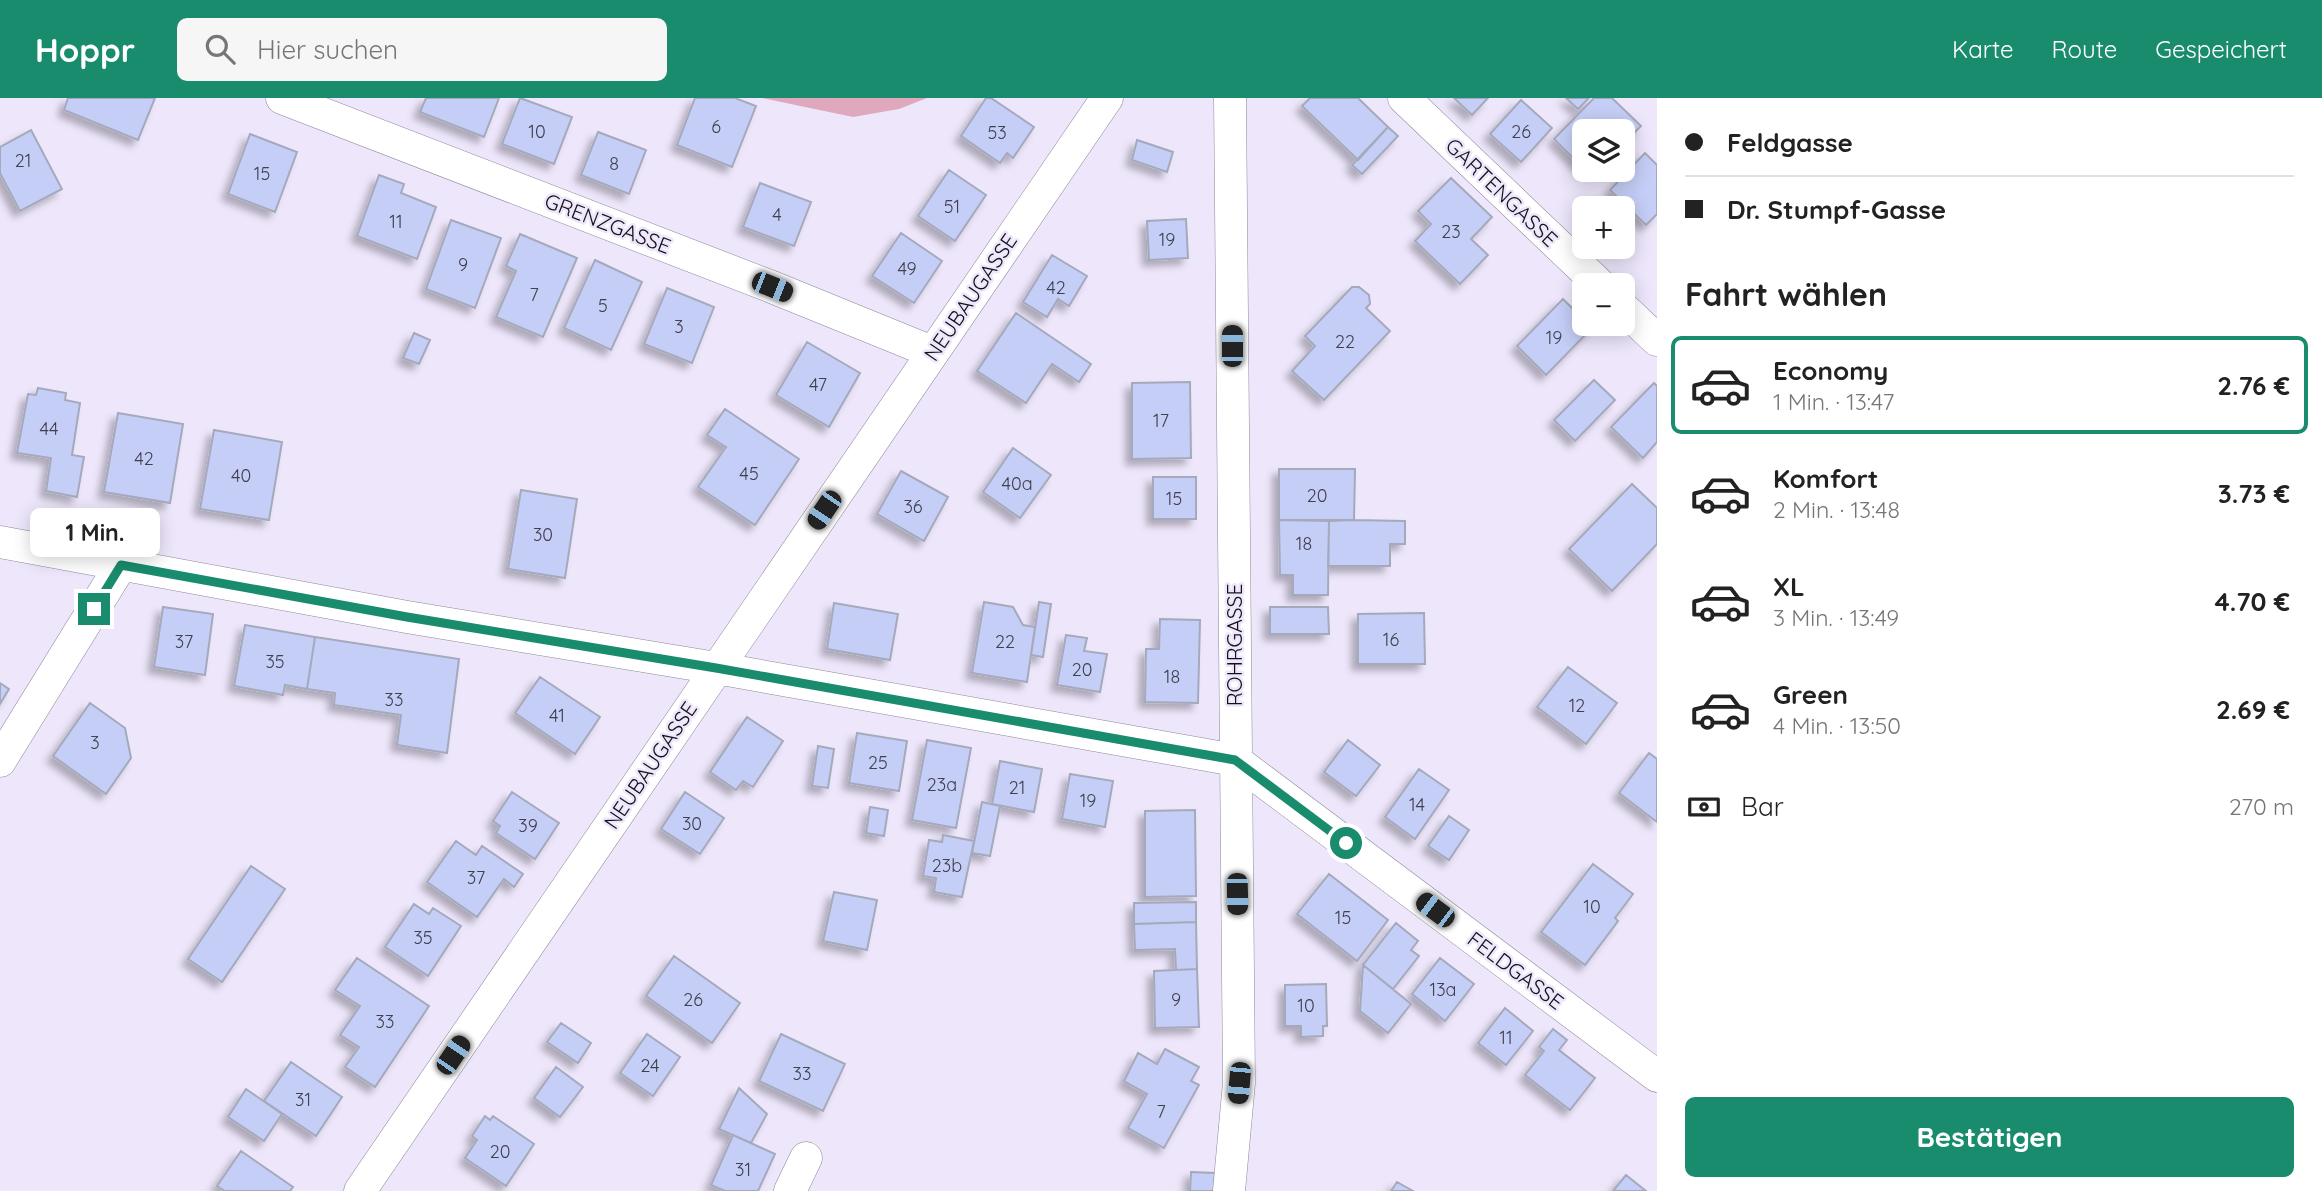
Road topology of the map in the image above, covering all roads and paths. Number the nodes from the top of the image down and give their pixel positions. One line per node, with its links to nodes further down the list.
1 (282, 98): 8 (street, GRENZGASSE)
2 (1107, 98): 8 (street, NEUBAUGASSE)
3 (1230, 98): 12 (street, ROHRGASSE)
4 (1404, 98): 5 (street, GARTENGASSE)
5 (1587, 273)
6 (1635, 319): 7 (street)
7 (1657, 340)
8 (932, 352): 11 (street, NEUBAUGASSE)
9 (0, 542): 10 (street, FELDGASSE)
10 (121, 565): 11 (street, FELDGASSE); 13 (street)
11 (716, 668): 12 (street, FELDGASSE); 16 (street, NEUBAUGASSE)
12 (1235, 760): 14 (street, FELDGASSE); 18 (street, ROHRGASSE)
13 (0, 761)
14 (1657, 1076)
15 (806, 1158): 17 (street)
16 (360, 1191)
17 (789, 1191)
18 (1229, 1191)

